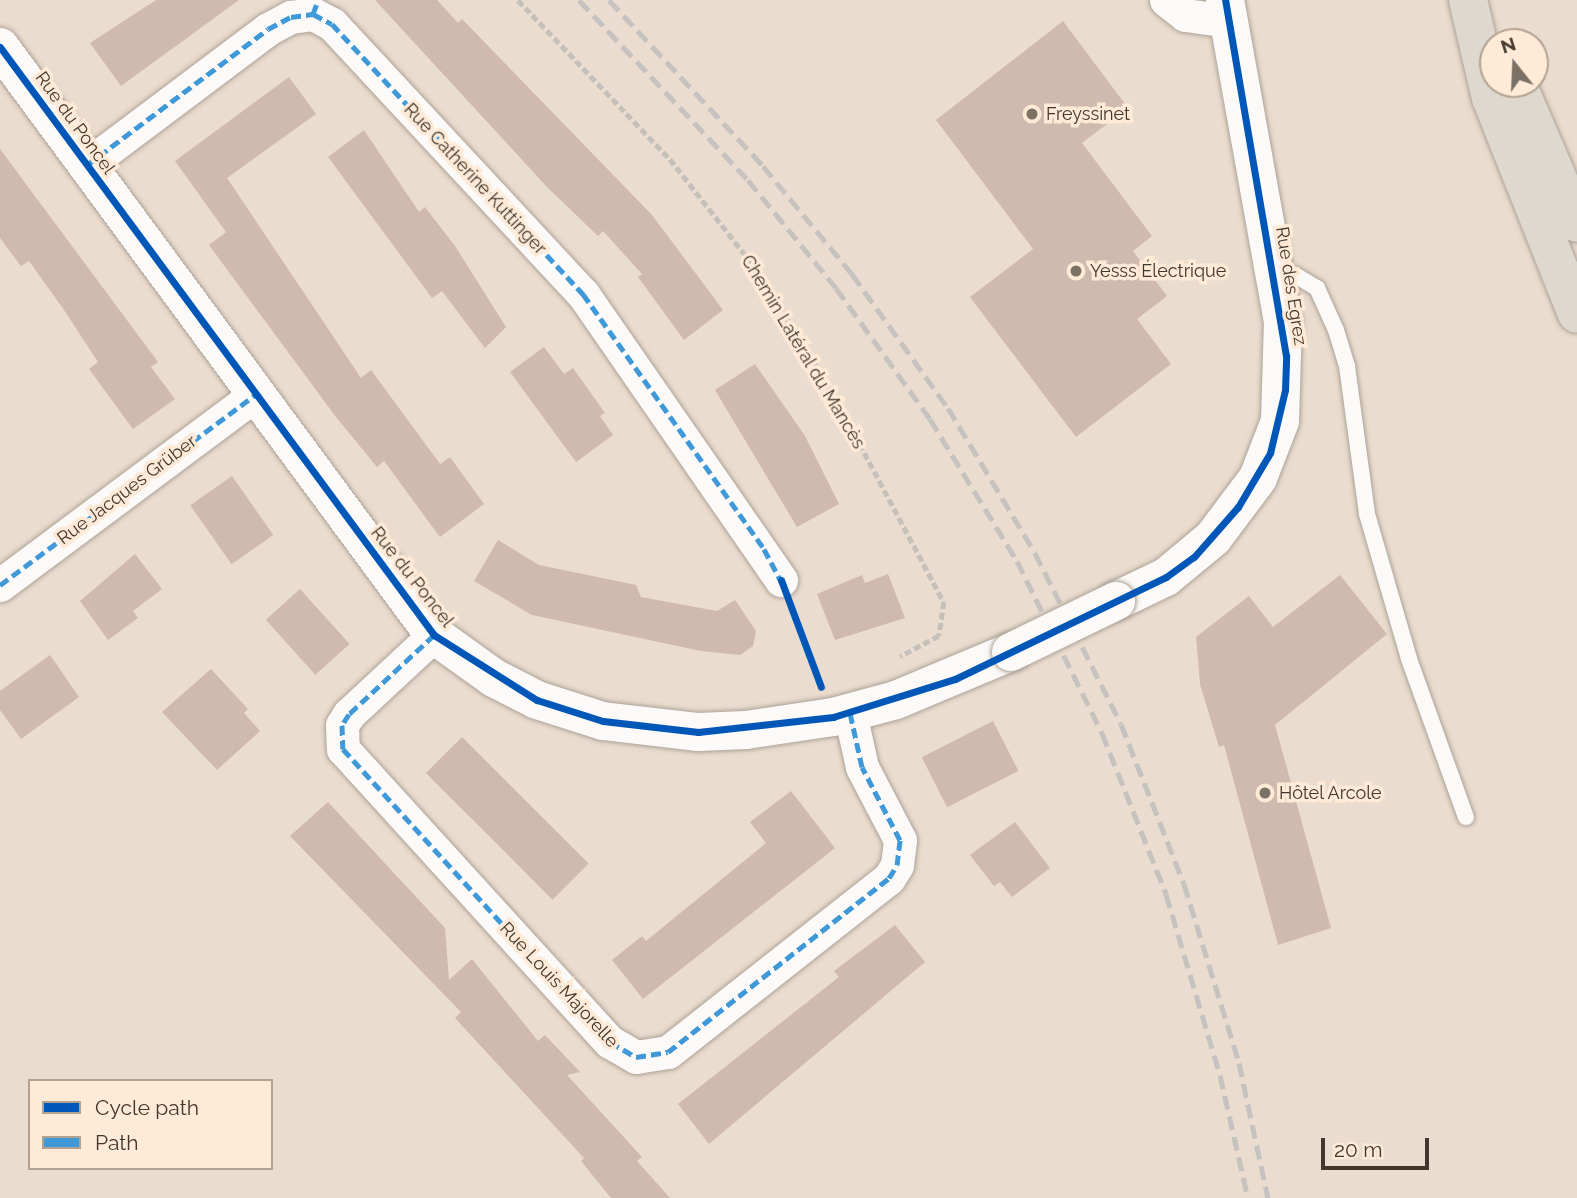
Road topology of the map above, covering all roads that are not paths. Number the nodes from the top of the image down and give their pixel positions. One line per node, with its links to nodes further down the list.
1 (1166, 0): 4 (street)
2 (1468, 0): 11 (highway)
3 (1482, 0): 5 (highway)
4 (1227, 10): 10 (street, Rue des Egrez)
5 (1493, 28)
6 (0, 47): 8 (street, Rue du Poncel)
7 (1523, 98): 9 (highway)
8 (87, 165): 12 (street, Rue du Poncel); 13 (street, Rue Catherine Kuttinger)
9 (1577, 223)
10 (1275, 273): 16 (street, Rue des Egrez, bridge); 18 (lane)
11 (1577, 314)
12 (255, 395): 14 (street, Rue Jacques Grüber); 15 (street, Rue du Poncel)
13 (781, 580)
14 (0, 585)
15 (434, 635): 17 (street, Rue du Poncel); 17 (street, Rue Louis Majorelle)
16 (1011, 652): 17 (street, Rue du Poncel)
17 (850, 713)
18 (1466, 817)

